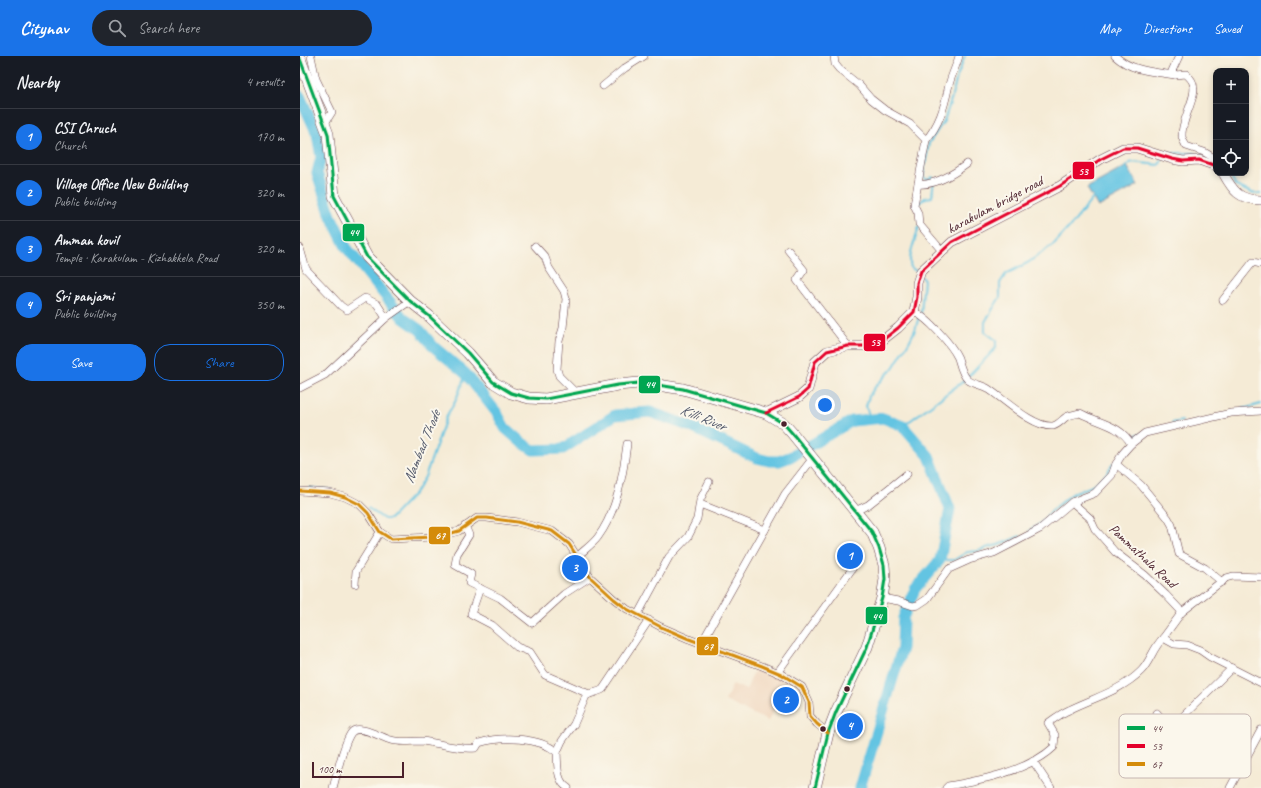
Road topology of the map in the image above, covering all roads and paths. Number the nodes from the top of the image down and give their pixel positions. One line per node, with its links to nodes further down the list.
1 (311, 56): 10 (street)
2 (644, 56): 9 (street)
3 (834, 56): 11 (street)
4 (959, 56): 11 (street)
5 (1115, 56): 8 (street)
6 (1179, 56): 8 (street)
7 (300, 59): 10 (main road)
8 (1175, 74): 12 (street)
9 (603, 86)
10 (324, 125): 24 (main road)
11 (926, 140): 16 (street)
12 (1213, 157)
13 (967, 164): 16 (street)
14 (1213, 165): 21 (main road, karakulam bridge road)
15 (1225, 176): 17 (main road)
16 (918, 184): 21 (street)
17 (1261, 200)
18 (535, 246): 29 (street)
19 (300, 248): 26 (street)
20 (788, 250): 27 (street)
21 (942, 251): 25 (main road, karakulam bridge road)
22 (1261, 264): 23 (street)
23 (1222, 300)
24 (410, 301): 26 (street); 29 (main road)
25 (914, 312): 27 (main road); 32 (street)
26 (386, 318): 28 (street)
27 (848, 346): 31 (main road)
28 (300, 388)
29 (576, 393): 31 (main road)
30 (1261, 411): 32 (street)
31 (766, 413): 34 (main road)
32 (1130, 442): 35 (street)
33 (627, 444): 45 (street)
34 (813, 458): 41 (main road); 43 (street)
35 (1116, 464): 39 (street); 49 (street)
36 (907, 474): 41 (street)
37 (708, 482): 40 (street)
38 (300, 491): 44 (street)
39 (1072, 502): 52 (street); 53 (street, Pammathala Road)
40 (700, 504): 43 (street); 54 (street)
41 (855, 511): 52 (main road)
42 (465, 526): 44 (street); 45 (street); 51 (street)
43 (765, 530): 57 (street)
44 (380, 532): 50 (street)
45 (578, 556): 47 (street)
46 (852, 569): 59 (street)
47 (590, 577): 51 (street); 54 (street)
48 (1261, 577): 49 (street)
49 (1222, 582): 53 (street)
50 (355, 584)
51 (480, 588): 61 (street)
52 (882, 598): 64 (main road)
53 (1182, 612): 56 (street)
54 (638, 614): 55 (street)
55 (649, 620): 57 (street); 61 (street)
56 (1163, 638): 58 (street); 67 (street)
57 (701, 644): 59 (street)
58 (1232, 668): 60 (street); 62 (street)
59 (777, 673): 64 (street)
60 (1261, 683)
61 (589, 694): 66 (street)
62 (1185, 714)
63 (1261, 730): 65 (street)
64 (828, 733): 71 (main road)
65 (1251, 749)
66 (557, 752): 69 (street); 70 (street)
67 (1033, 761): 72 (street); 73 (street)
68 (1235, 778): 74 (street)
69 (333, 788)
70 (568, 788)
71 (815, 788)
72 (946, 788)
73 (1051, 788)
74 (1230, 788)

